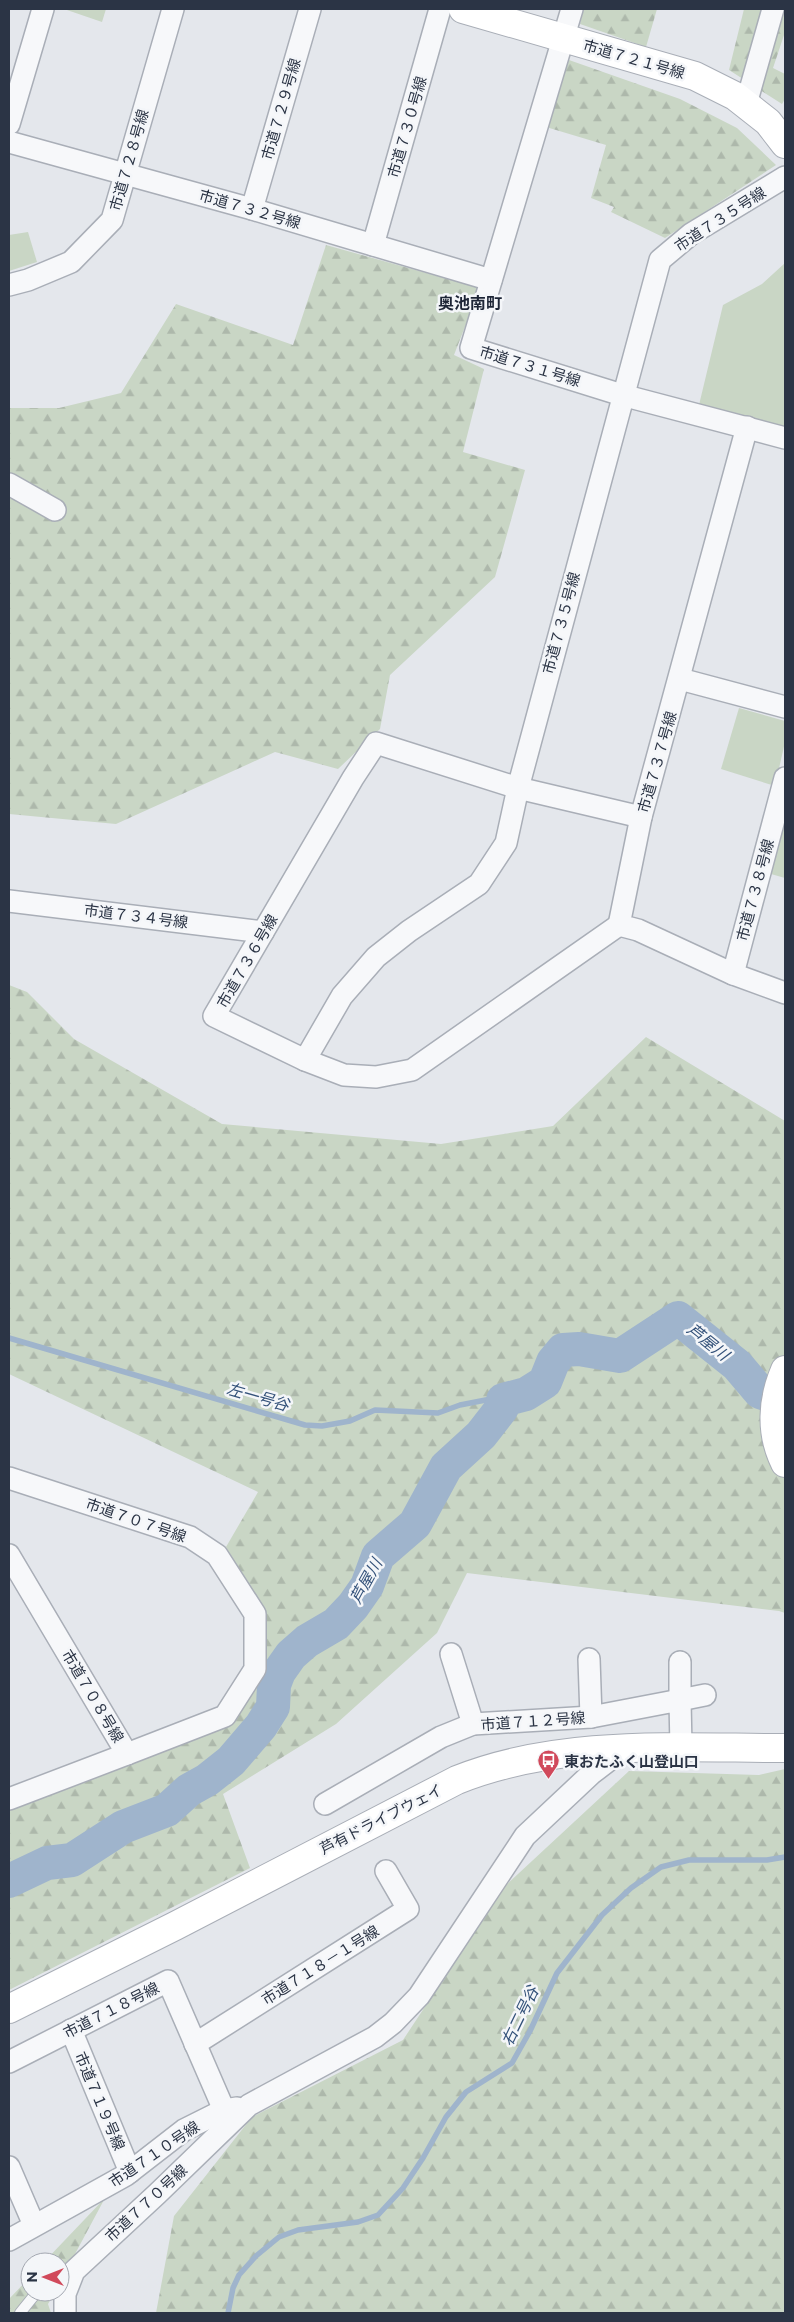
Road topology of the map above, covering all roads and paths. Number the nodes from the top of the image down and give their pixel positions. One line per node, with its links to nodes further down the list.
1 (43, 9): 10 (street)
2 (174, 9): 13 (street, 市道７２８号線)
3 (310, 9): 15 (street, 市道７２９号線)
4 (440, 9): 16 (street, 市道７３０号線)
5 (464, 9): 8 (street, 市道７２１号線)
6 (572, 9): 8 (street, 市道７３１号線)
7 (773, 9): 9 (street)
8 (563, 38): 9 (street, 市道７２１号線); 17 (street, 市道７３１号線)
9 (746, 104): 12 (street, 市道７２１号線)
10 (9, 124)
11 (9, 142): 13 (street, 市道７３２号線)
12 (785, 144)
13 (126, 174): 15 (street, 市道７３２号線); 18 (street, 市道７２８号線)
14 (785, 177): 19 (street, 市道７３５号線)
15 (252, 209): 16 (street, 市道７３２号線)
16 (373, 245): 17 (street, 市道７３２号線)
17 (491, 280): 19 (street, 市道７３１号線)
18 (9, 285)
19 (622, 395): 20 (street, 市道７３１号線); 27 (street, 市道７３５号線)
20 (747, 427): 21 (street, 市道７３１号線); 24 (street, 市道７３７号線)
21 (785, 438)
22 (9, 484): 23 (street)
23 (55, 510)
24 (680, 679): 25 (street); 28 (street, 市道７３７号線)
25 (785, 707)
26 (785, 778): 32 (street, 市道７３８号線)
27 (518, 788): 28 (street, 市道７３６号線); 31 (street, 市道７３６号線); 34 (street, 市道７３５号線)
28 (641, 817): 30 (street, 市道７３７号線)
29 (9, 901): 31 (street, 市道７３４号線)
30 (619, 925): 32 (street); 34 (street, 市道７３６号線)
31 (264, 932): 34 (street, 市道７３６号線)
32 (733, 974): 33 (street)
33 (785, 993)
34 (305, 1060)
35 (785, 1370): 36 (street)
36 (785, 1463)
37 (9, 1478): 49 (street, 市道７０７号線)
38 (9, 1555): 49 (street, 市道７０８号線)
39 (451, 1654): 45 (street)
40 (589, 1659): 44 (street)
41 (680, 1662): 43 (street)
42 (705, 1695): 43 (street, 市道７１２号線)
43 (680, 1700): 44 (street, 市道７１２号線); 47 (street)
44 (590, 1717): 45 (street, 市道７１２号線)
45 (473, 1724): 51 (street, 市道７１２号線)
46 (626, 1748): 47 (street, 芦有ドライブウェイ); 53 (street, 芦有ドライブウェイ); 57 (street)
47 (681, 1748): 48 (street, 芦有ドライブウェイ)
48 (785, 1748)
49 (127, 1754): 50 (street, 市道７０８号線)
50 (9, 1799)
51 (325, 1804)
52 (386, 1871): 55 (street, 市道７１８－１号線)
53 (9, 2009)
54 (71, 2030): 55 (street, 市道７１８号線); 56 (street, 市道７１８号線); 60 (street, 市道７１９号線)
55 (195, 2044): 58 (street, 市道７１８号線)
56 (9, 2062)
57 (249, 2105): 58 (street, 市道７１０号線); 63 (street, 市道７７０号線)
58 (224, 2110): 60 (street, 市道７１０号線)
59 (9, 2167): 61 (street)
60 (130, 2172): 61 (street, 市道７１０号線)
61 (34, 2226): 62 (street, 市道７１０号線)
62 (9, 2240)
63 (70, 2266)
64 (29, 2302): 65 (lane)
65 (20, 2313)

